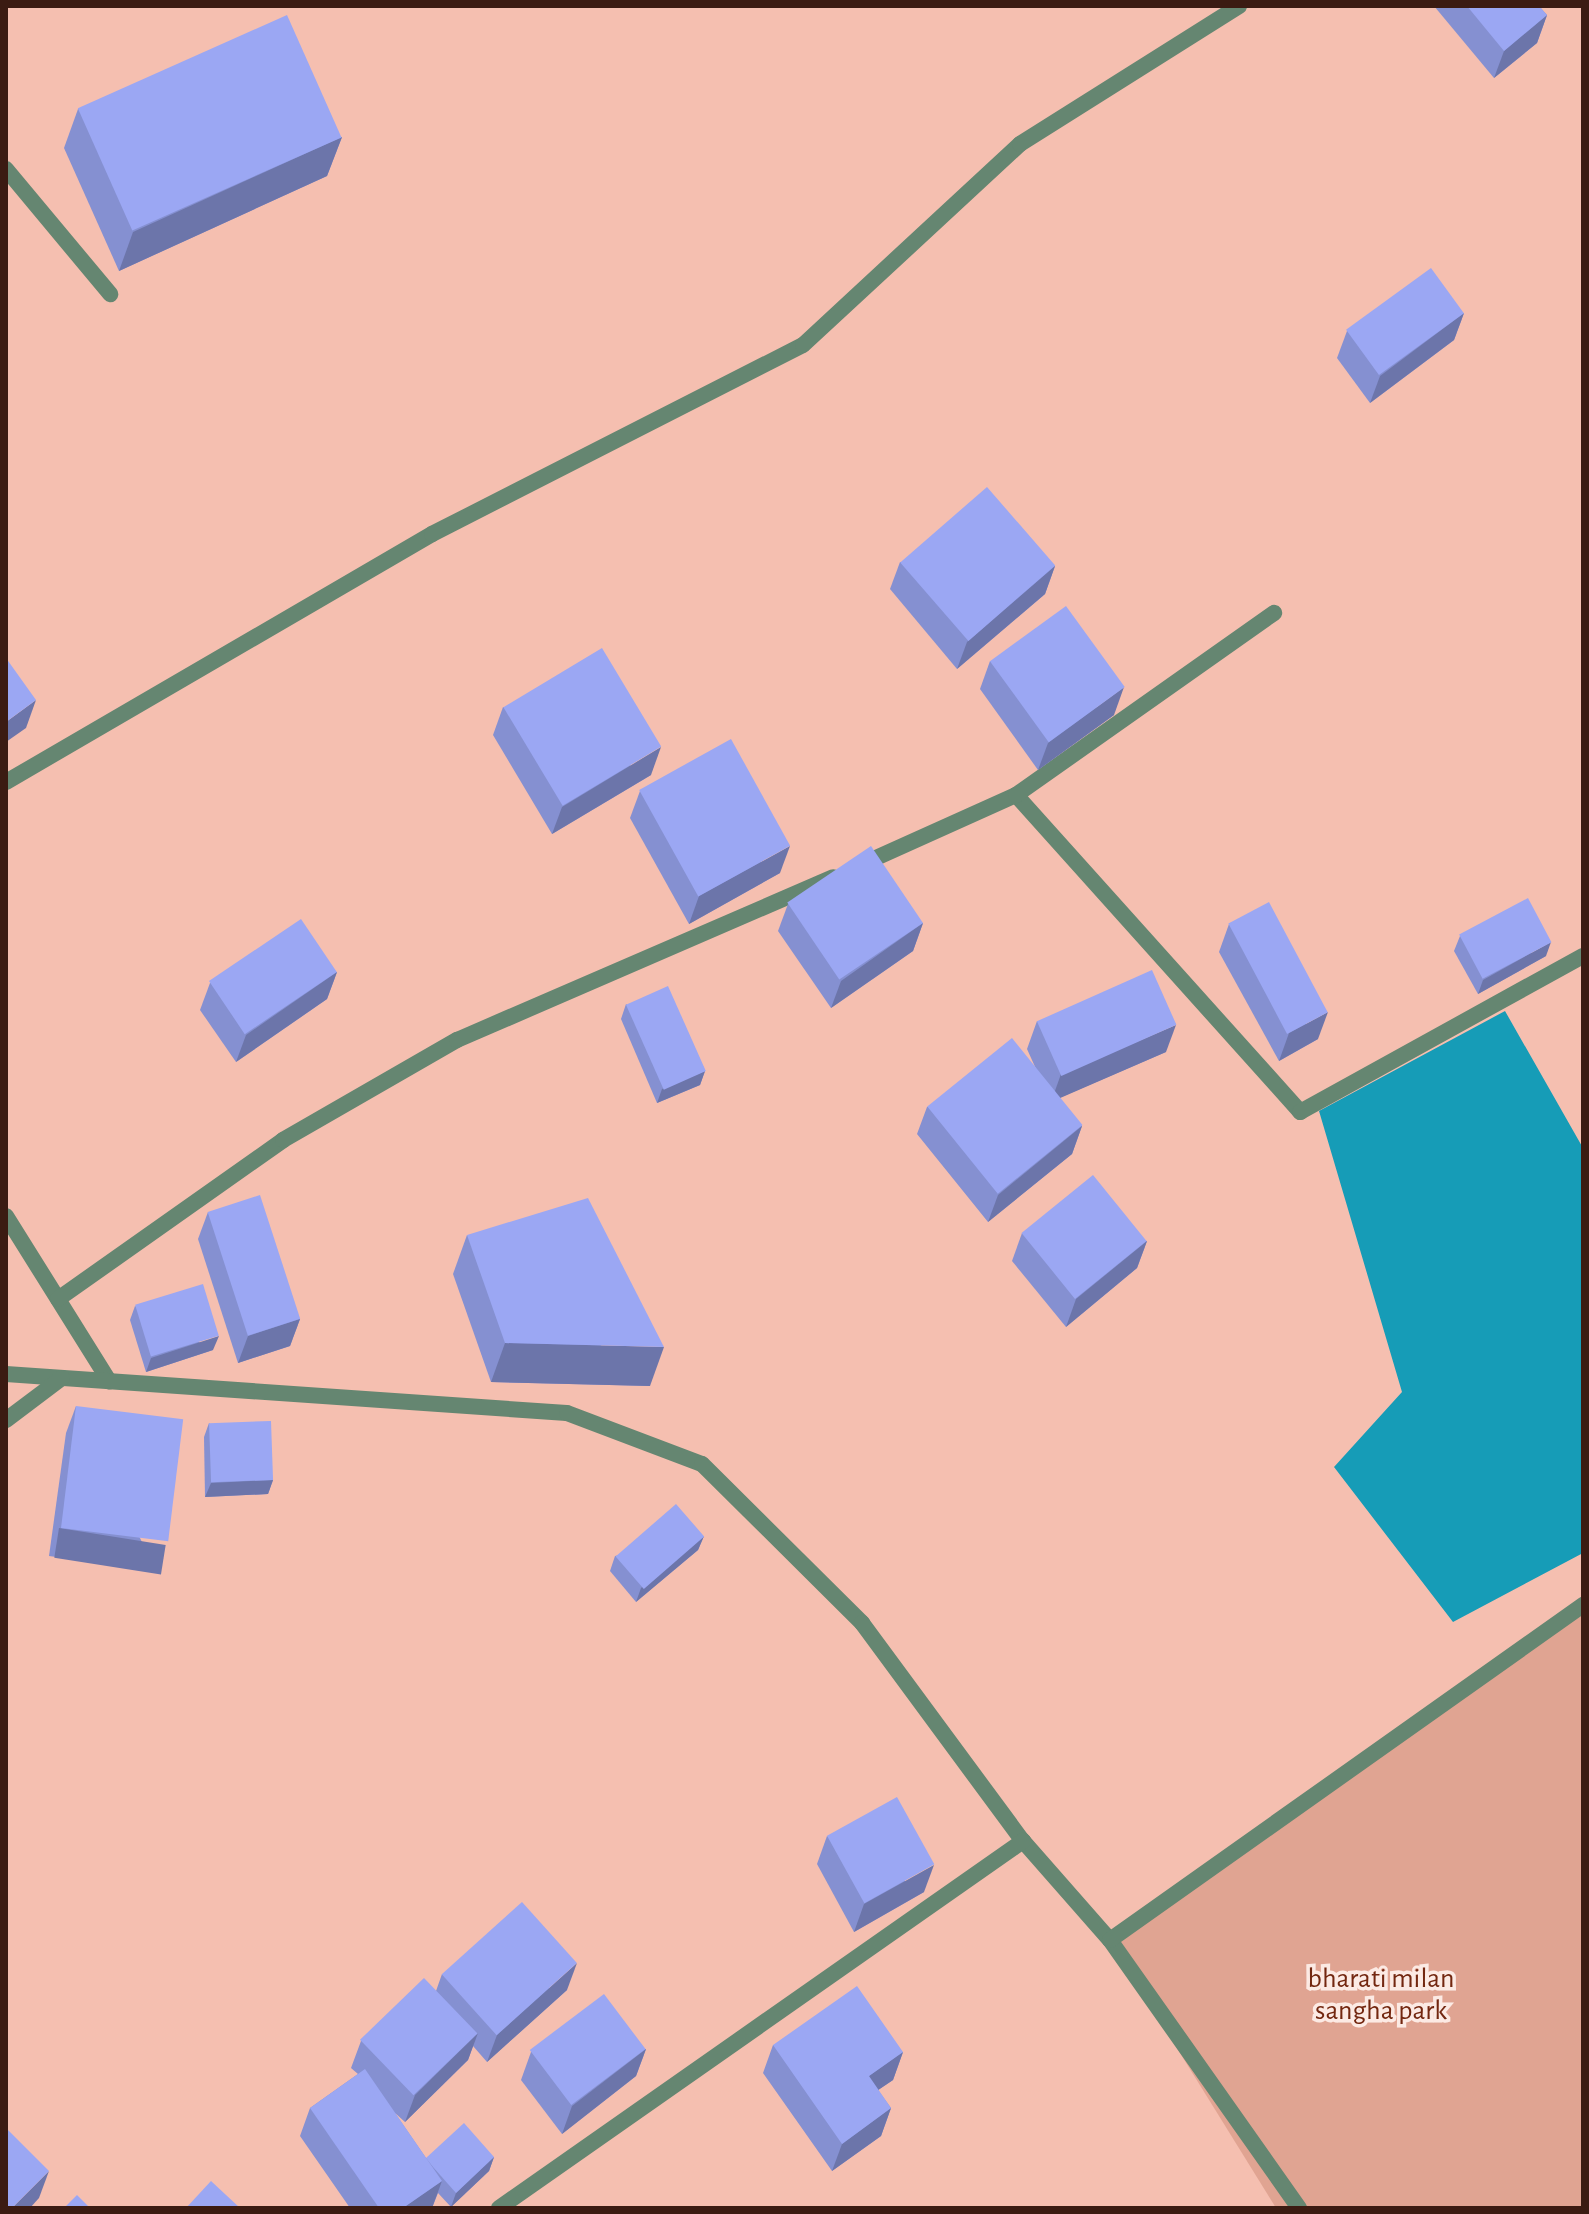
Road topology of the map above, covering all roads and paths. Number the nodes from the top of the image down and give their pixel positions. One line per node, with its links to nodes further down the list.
1 (1232, 8): 5 (street)
2 (6, 169): 3 (street)
3 (110, 294)
4 (1274, 613): 6 (street)
5 (6, 782)
6 (1016, 795): 7 (street); 9 (street)
7 (1583, 956)
8 (6, 1216): 9 (street)
9 (58, 1299): 12 (street)
10 (6, 1374): 11 (street)
11 (62, 1378): 12 (street); 13 (street)
12 (109, 1381): 15 (street)
13 (6, 1420)
14 (1583, 1605): 16 (street)
15 (1023, 1841): 16 (street); 17 (street)
16 (1110, 1940): 18 (street)
17 (499, 2208)
18 (1299, 2208)

